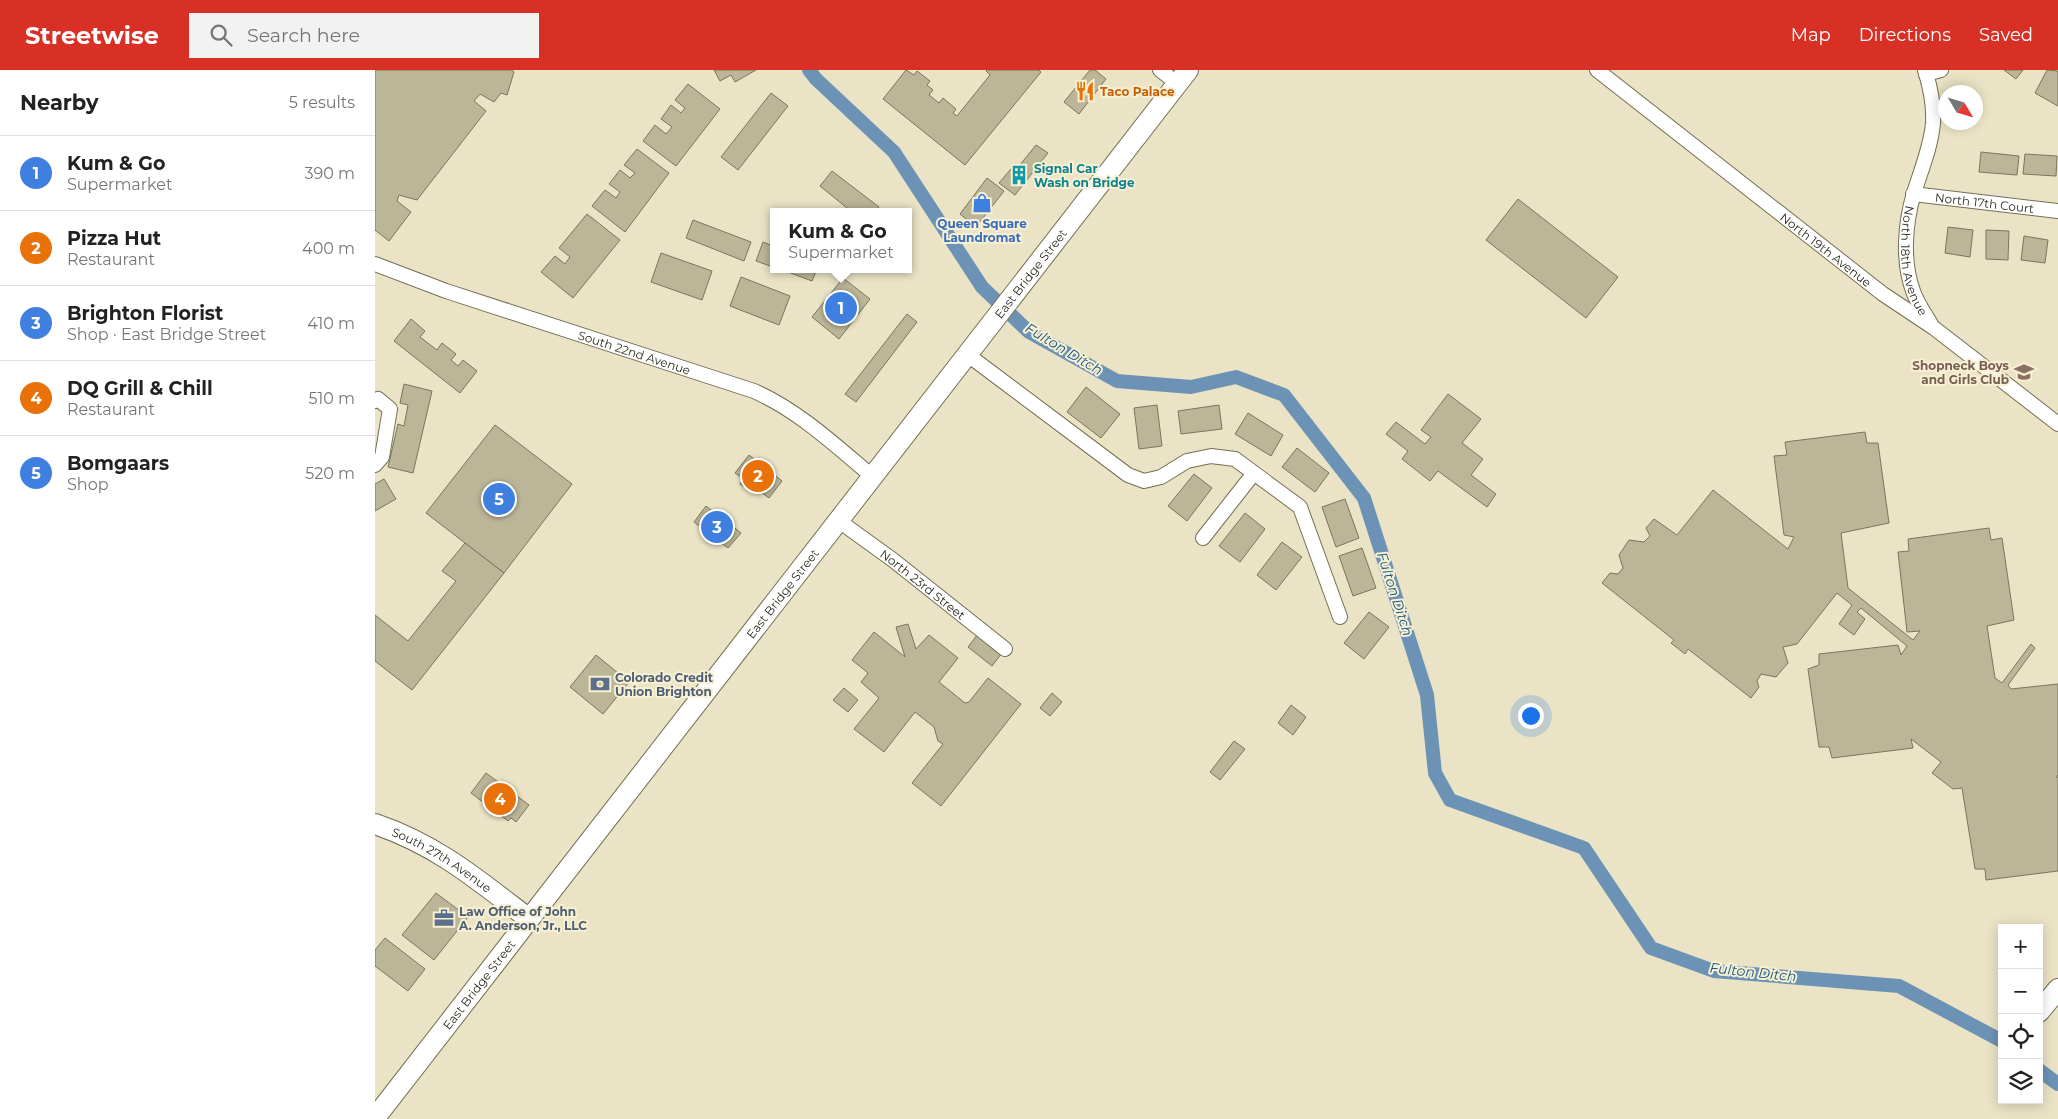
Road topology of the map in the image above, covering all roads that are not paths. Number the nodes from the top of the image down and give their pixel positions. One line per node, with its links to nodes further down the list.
1 (1160, 70): 5 (street)
2 (1597, 70): 9 (street, North 19th Avenue)
3 (1941, 70): 4 (street, North 18th Avenue)
4 (1925, 72): 6 (street, North 18th Avenue)
5 (1183, 77): 10 (main road, East Bridge Street)
6 (1913, 194): 7 (street, North 17th Court); 9 (street, North 18th Avenue)
7 (2058, 211)
8 (375, 264): 15 (street, South 22nd Avenue)
9 (1934, 328): 12 (street, North 19th Avenue)
10 (968, 355): 14 (street); 15 (main road, East Bridge Street)
11 (375, 401): 13 (street)
12 (2058, 424)
13 (375, 465)
14 (1254, 473): 17 (street); 18 (street)
15 (873, 476): 16 (main road, East Bridge Street)
16 (839, 521): 19 (street, North 23rd Street); 21 (main road, East Bridge Street)
17 (1203, 538)
18 (1340, 617)
19 (1005, 649)
20 (375, 824): 21 (main road, South 27th Avenue)
21 (529, 920): 24 (main road, East Bridge Street)
22 (2058, 989): 23 (main road)
23 (2043, 1007)
24 (375, 1118)

